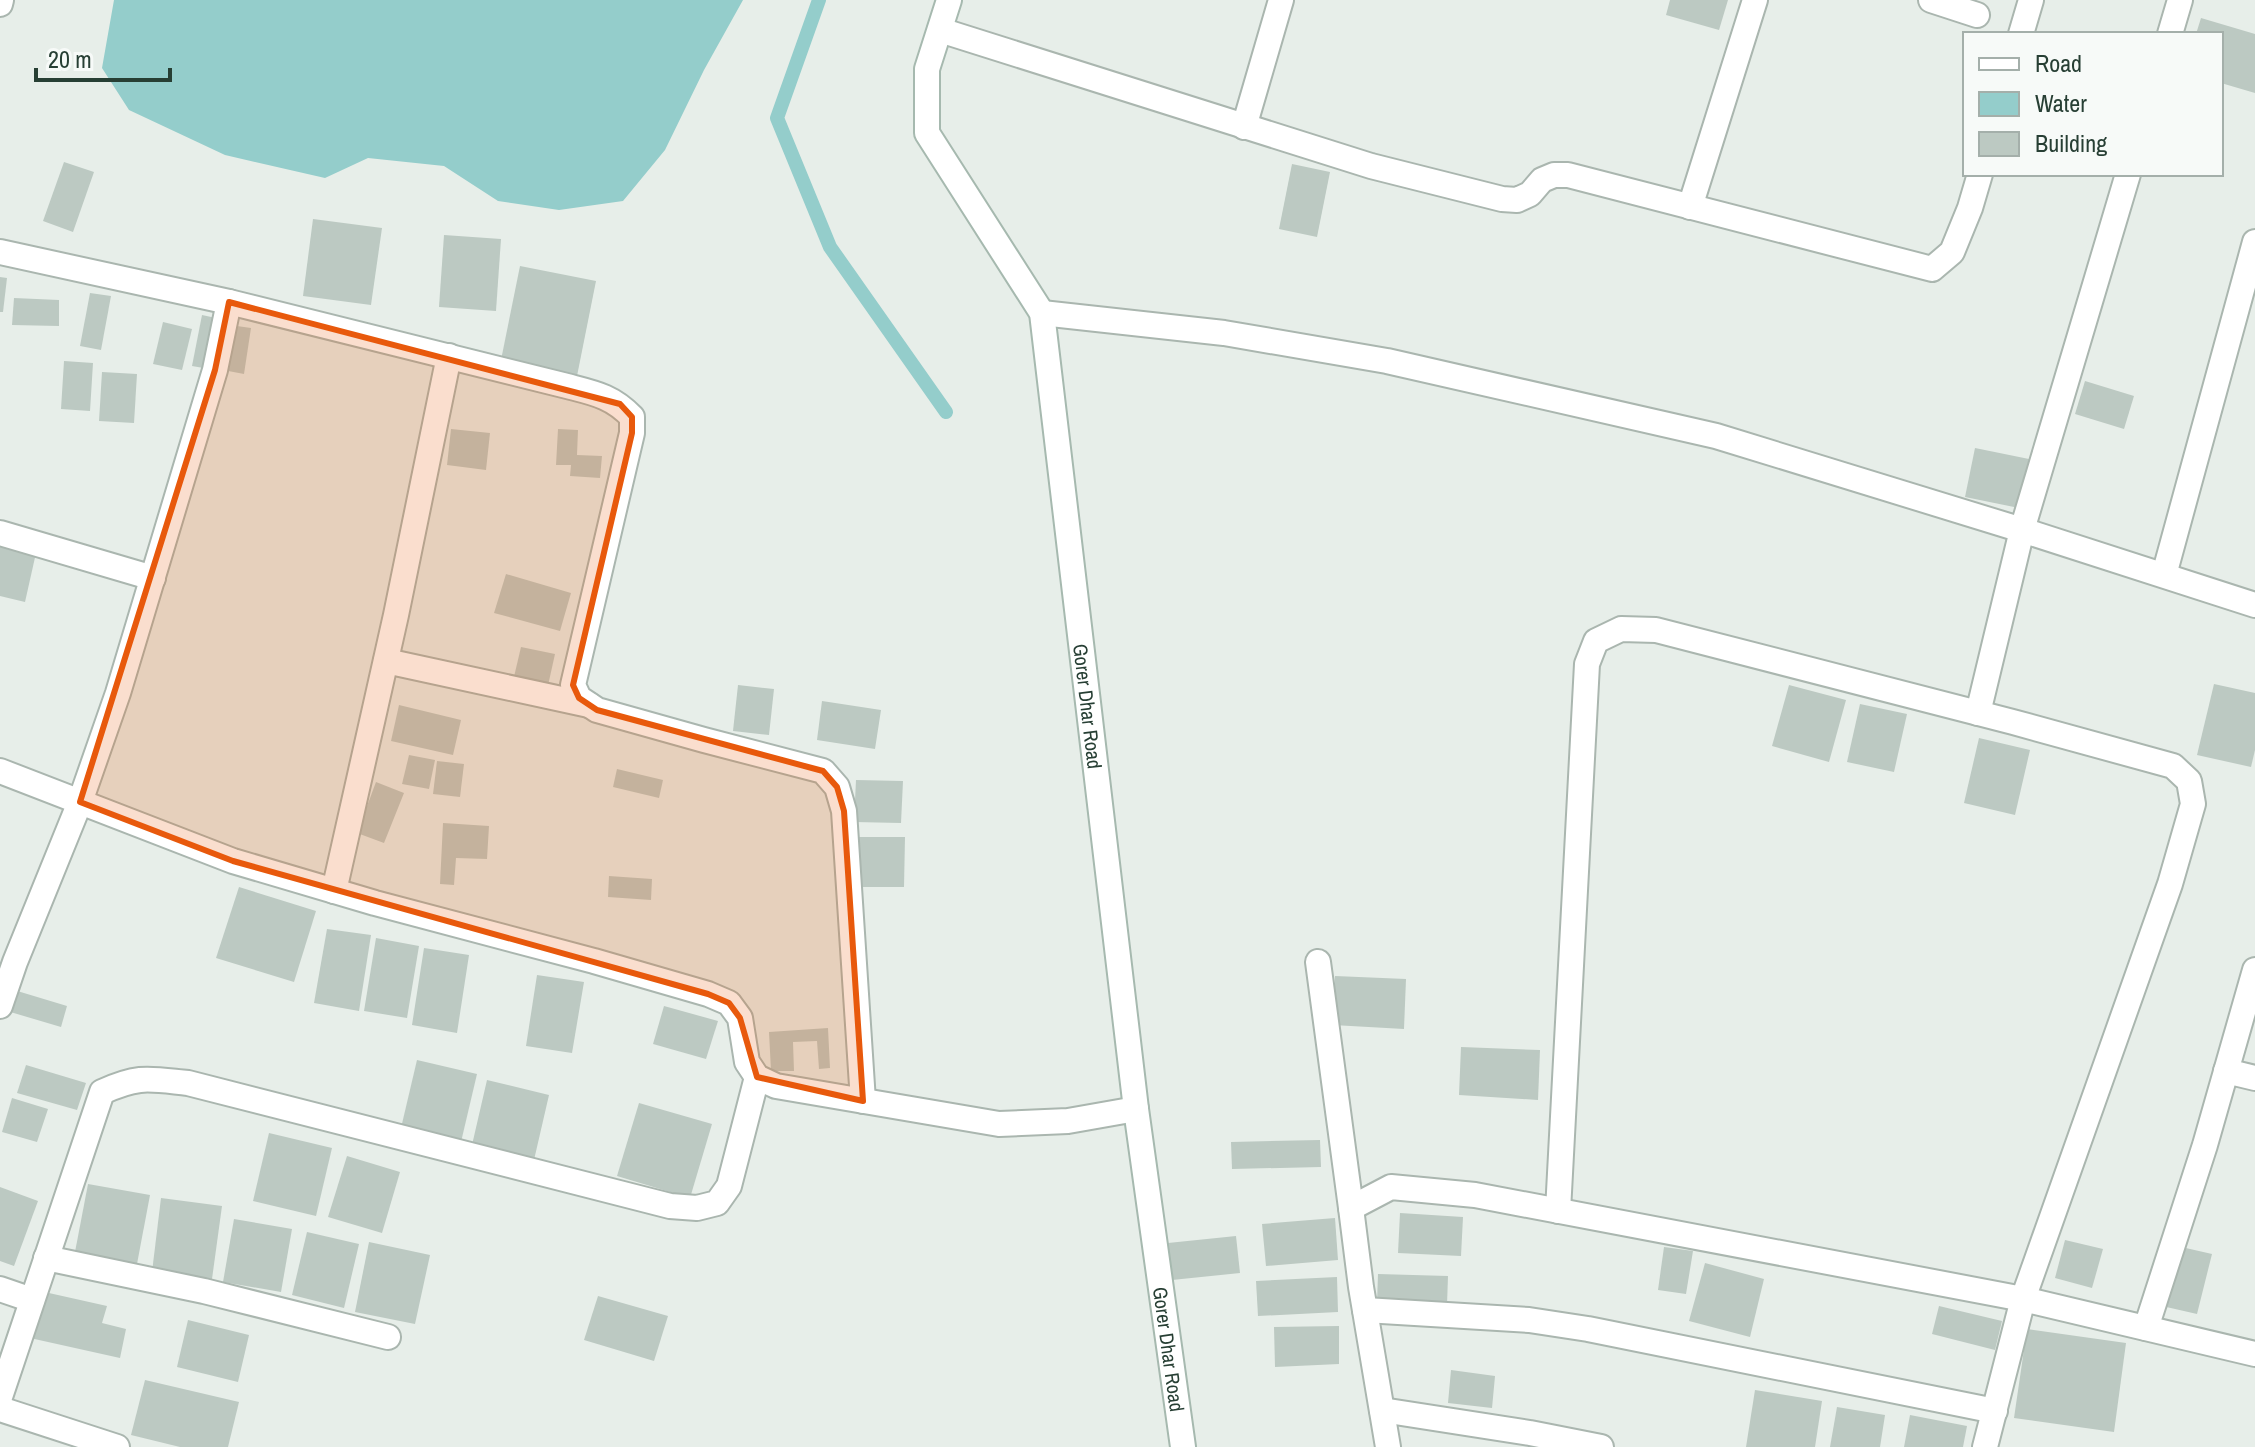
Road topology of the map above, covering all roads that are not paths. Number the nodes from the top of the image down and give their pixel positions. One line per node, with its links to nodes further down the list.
1 (949, 0): 8 (street, Gorer Dhar Road)
2 (1281, 0): 11 (street)
3 (1755, 0): 14 (street)
4 (1931, 0): 7 (street)
5 (2031, 0): 9 (street)
6 (2180, 0): 10 (street)
7 (1977, 15)
8 (940, 30): 11 (street); 18 (street, Gorer Dhar Road)
9 (2022, 32)
10 (2171, 32)
11 (1244, 127): 14 (street)
12 (1979, 176): 14 (street)
13 (2127, 176): 20 (street)
14 (1690, 207)
15 (2255, 242): 22 (street)
16 (0, 252): 17 (street)
17 (229, 302): 19 (street); 23 (street)
18 (1042, 313): 20 (street); 38 (street, Gorer Dhar Road)
19 (449, 356): 25 (street); 26 (street)
20 (2022, 530): 22 (street); 27 (street)
21 (0, 533): 23 (street)
22 (2164, 575): 24 (street)
23 (153, 578): 29 (street)
24 (2255, 605)
25 (386, 661): 26 (street); 30 (street)
26 (589, 705): 37 (street)
27 (1978, 713): 40 (street); 43 (street)
28 (0, 771): 29 (street)
29 (80, 802): 30 (street); 33 (street)
30 (334, 891): 35 (street)
31 (1318, 962): 39 (street)
32 (2255, 970): 34 (street)
33 (0, 1006)
34 (2226, 1071): 36 (street); 46 (street)
35 (757, 1077): 37 (street); 41 (street)
36 (2255, 1078)
37 (863, 1101): 38 (street)
38 (1136, 1109): 54 (street, Gorer Dhar Road)
39 (1351, 1208): 40 (street); 45 (street)
40 (1558, 1211): 43 (street)
41 (46, 1258): 44 (street); 47 (street)
42 (0, 1289): 44 (street)
43 (2023, 1299): 46 (street); 52 (street)
44 (32, 1300): 49 (street)
45 (1365, 1310): 51 (street); 52 (street)
46 (2146, 1328): 48 (street)
47 (388, 1337)
48 (2255, 1354)
49 (0, 1397)
50 (0, 1409): 53 (street)
51 (1382, 1410): 55 (street); 56 (street)
52 (1995, 1411): 57 (street)
53 (117, 1447)
54 (1183, 1447)
55 (1388, 1447)
56 (1601, 1447)
57 (1985, 1447)

